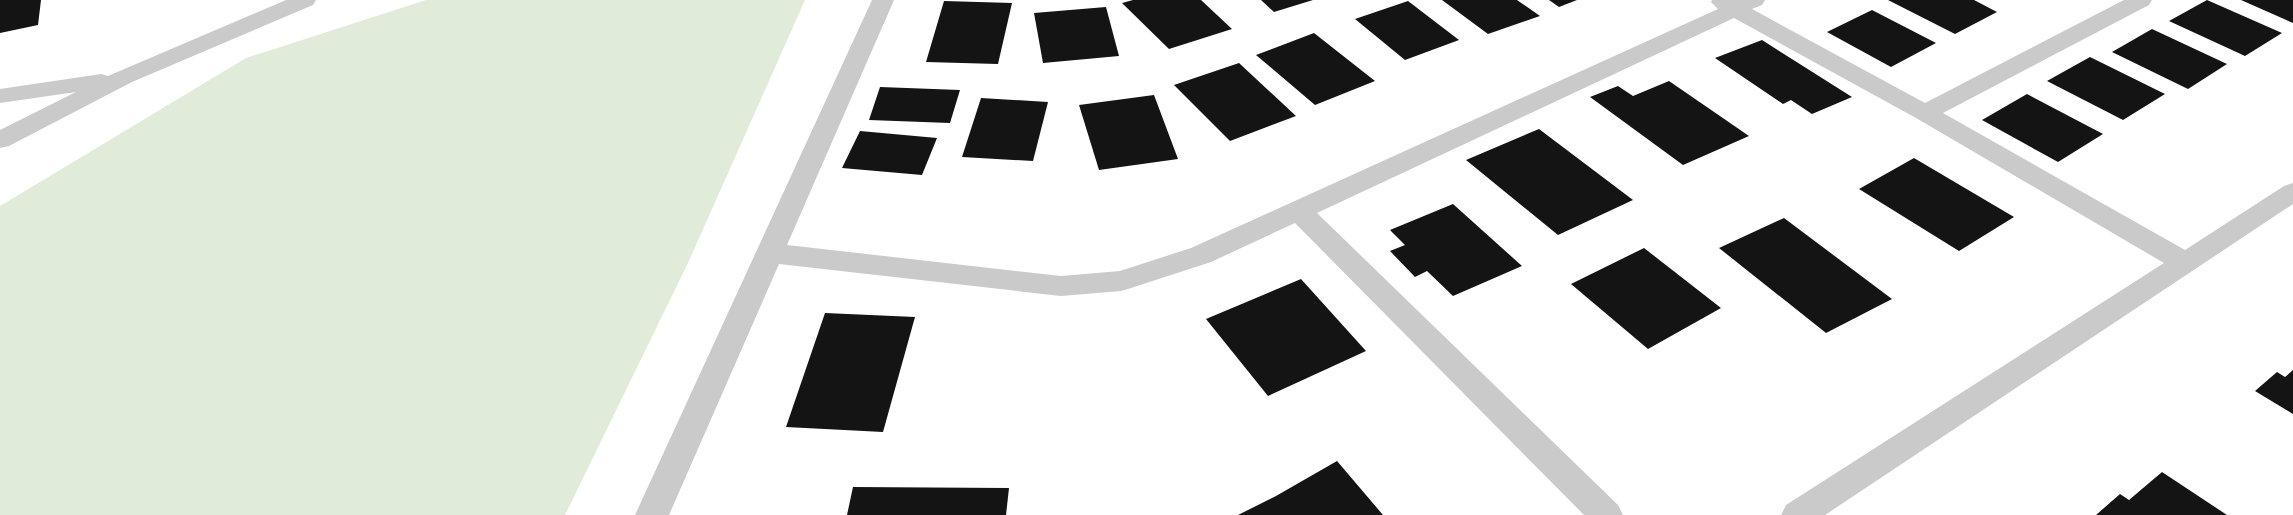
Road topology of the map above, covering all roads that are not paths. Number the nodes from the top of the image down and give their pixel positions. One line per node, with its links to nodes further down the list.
1 (305, 0): 5 (street)
2 (883, 0): 11 (street)
3 (2141, 0): 7 (street)
4 (1736, 3): 7 (street); 10 (street)
5 (124, 77): 6 (street); 8 (street)
6 (0, 96)
7 (1925, 113): 12 (street)
8 (0, 140)
9 (2293, 192): 12 (street)
10 (1300, 212): 11 (street); 14 (street)
11 (769, 253): 13 (street)
12 (2185, 262): 15 (street)
13 (652, 515)
14 (1606, 515)
15 (1798, 515)

